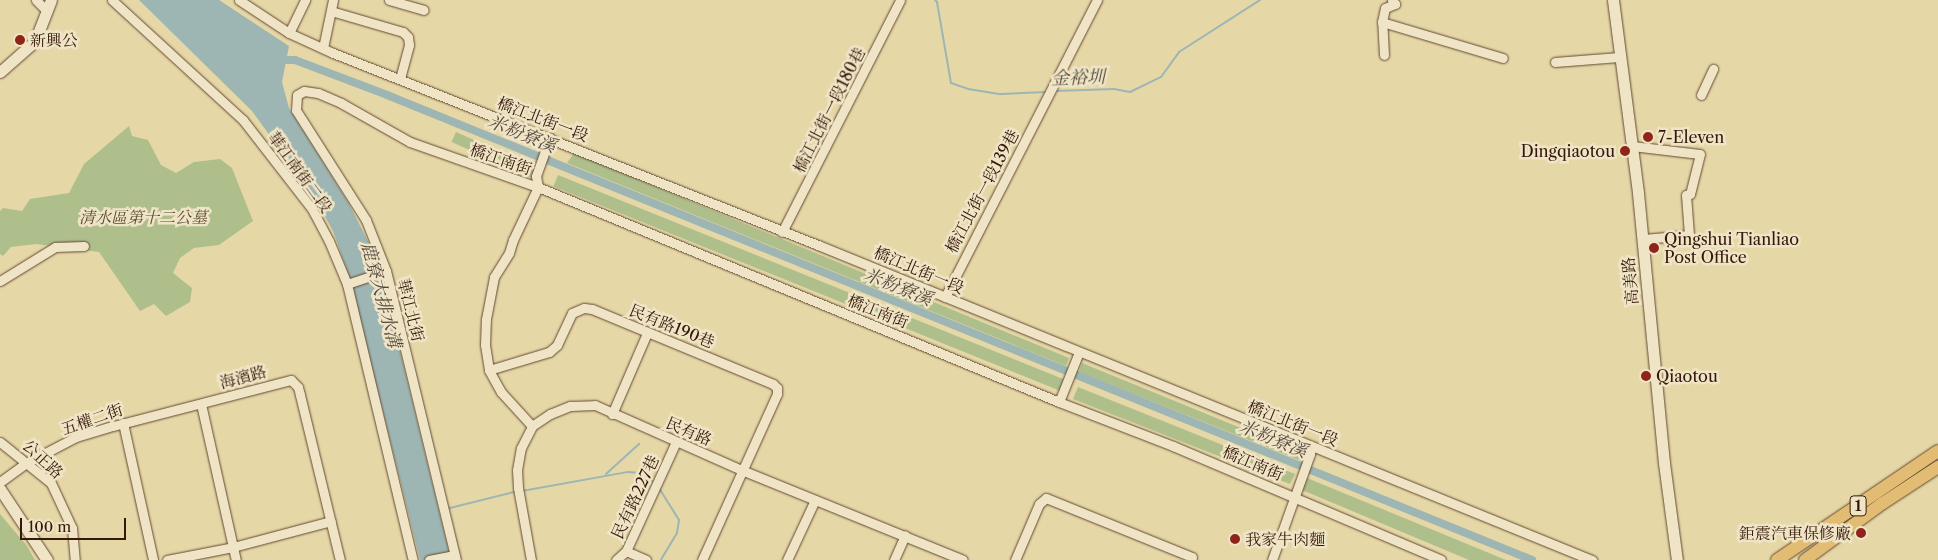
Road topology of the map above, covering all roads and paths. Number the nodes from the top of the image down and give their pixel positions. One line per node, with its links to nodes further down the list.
1 (36, 0): 11 (street)
2 (112, 0): 34 (street, 華江南街二段)
3 (238, 0): 15 (street, 橋江北街一段)
4 (305, 0): 15 (street)
5 (333, 0): 13 (street)
6 (389, 0): 12 (street)
7 (900, 0): 29 (street, 橋江北街一段180巷)
8 (1097, 0): 35 (street, 橋江北街一段139巷)
9 (1392, 0): 14 (street)
10 (1613, 0): 18 (street, 高美路)
11 (49, 5): 22 (street)
12 (424, 10)
13 (331, 11): 16 (street); 23 (street)
14 (1382, 22): 17 (street); 19 (street)
15 (289, 33): 16 (street, 橋江北街一段)
16 (323, 48): 23 (street, 橋江北街一段)
17 (1384, 55)
18 (1619, 57): 20 (street); 27 (street, 高美路)
19 (1503, 58)
20 (1555, 62)
21 (1713, 69): 25 (street)
22 (0, 72)
23 (400, 78): 26 (street, 橋江北街一段)
24 (304, 91): 28 (street, 橋江南街); 32 (street, 華江北街)
25 (1701, 95)
26 (550, 137): 28 (street); 29 (street, 橋江北街一段)
27 (1632, 146): 30 (street, 高美路); 30 (street)
28 (538, 187): 38 (street); 39 (street, 橋江南街)
29 (782, 232): 35 (street, 橋江北街一段)
30 (1643, 239): 80 (street, 高美路)
31 (84, 246): 33 (street)
32 (384, 272): 34 (street); 59 (street, 華江北街)
33 (0, 281)
34 (348, 284): 66 (street, 華江南街二段)
35 (945, 298): 37 (street, 橋江北街一段)
36 (647, 333): 38 (street, 民有路190巷); 41 (street); 50 (street, 民有路190巷)
37 (1077, 356): 39 (street); 46 (street, 橋江北街一段)
38 (489, 370): 43 (street)
39 (1059, 402): 53 (street, 橋江南街)
40 (201, 404): 42 (street, 五權二街); 55 (street, 海濱路); 57 (street, 海濱路)
41 (612, 414): 43 (street, 民有路); 45 (street, 民有路)
42 (123, 423): 48 (street, 五權二街); 62 (street)
43 (532, 426): 68 (street)
44 (0, 442): 48 (street, 公正路)
45 (676, 442): 50 (street, 民有路); 58 (street, 民有路227巷)
46 (1311, 446): 53 (street); 79 (street, 橋江北街一段)
47 (1938, 451): 81 (main road, 1)
48 (28, 462): 51 (street, 五權二街); 61 (street, 公正路)
49 (1938, 468): 82 (main road, 1)
50 (744, 471): 54 (street, 民有路); 71 (street)
51 (0, 482)
52 (0, 489): 60 (street)
53 (1293, 496): 77 (street); 78 (street, 橋江南街)
54 (814, 500): 56 (street, 民有路); 72 (street)
55 (331, 521): 57 (street); 65 (street, 海濱路)
56 (905, 535): 73 (street); 74 (street, 民有路)
57 (233, 547): 63 (street); 64 (street, 海濱路)
58 (626, 552): 69 (street, 民有路227巷); 70 (street)
59 (454, 557): 67 (street)
60 (47, 560)
61 (75, 560)
62 (153, 560)
63 (167, 560)
64 (236, 560)
65 (340, 560)
66 (413, 560)
67 (429, 560)
68 (531, 560)
69 (616, 560)
70 (646, 560)
71 (702, 560)
72 (787, 560)
73 (894, 560)
74 (962, 560)
75 (1014, 560): 76 (street)
76 (1191, 560)
77 (1272, 560)
78 (1441, 560)
79 (1592, 560)
80 (1677, 560)
81 (1778, 560)
82 (1805, 560)

